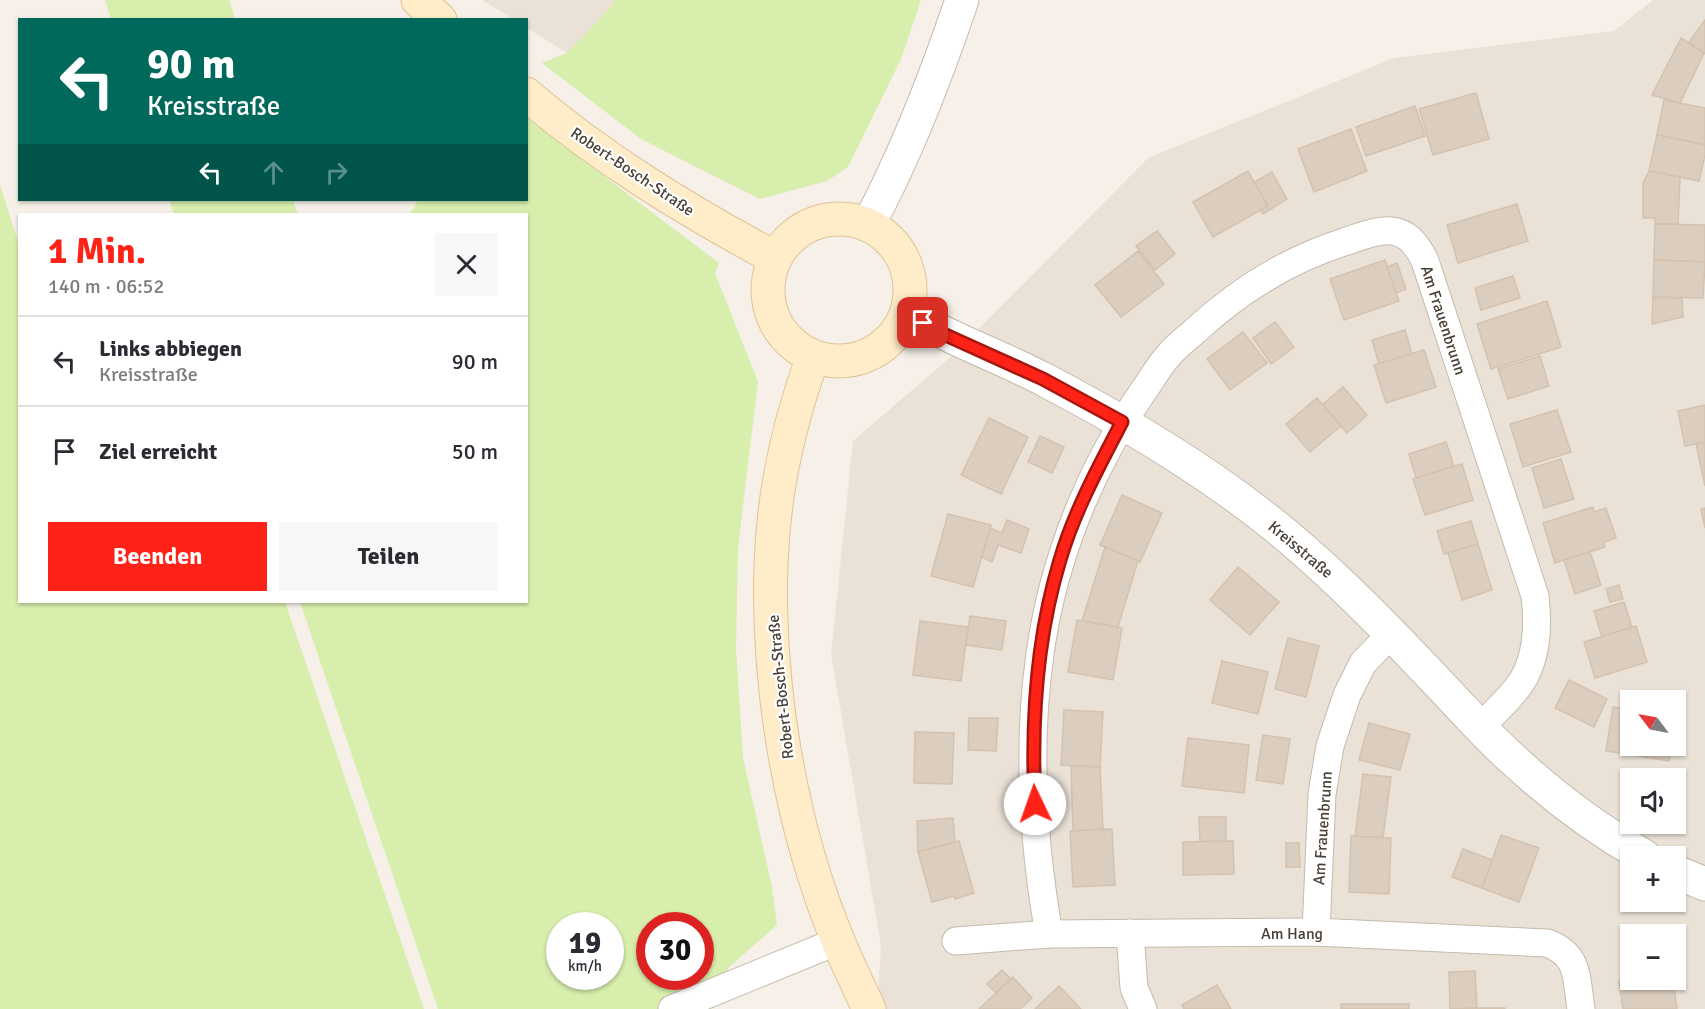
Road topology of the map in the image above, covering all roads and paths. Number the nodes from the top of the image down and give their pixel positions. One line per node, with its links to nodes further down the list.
1 (418, 0): 3 (main road)
2 (962, 0): 5 (street)
3 (438, 18)
4 (528, 96): 6 (main road, Robert-Bosch-Straße)
5 (868, 225): 6 (main road); 7 (main road)
6 (776, 258): 8 (main road)
7 (907, 314): 8 (main road); 9 (street, Kreisstraße)
8 (813, 357): 18 (main road, Robert-Bosch-Straße)
9 (1122, 422): 10 (street, Kreisstraße); 11 (street, Am Frauenbrunn); 17 (street, Am Frauenbrunn)
10 (1391, 634): 11 (street, Kreisstraße); 15 (street, Am Frauenbrunn)
11 (1480, 727): 12 (street, Kreisstraße)
12 (1626, 846)
13 (1686, 876): 14 (street)
14 (1705, 884)
15 (1316, 932): 16 (street, Am Hang); 23 (street, Am Hang)
16 (1130, 933): 17 (street, Am Hang); 22 (street)
17 (1049, 934): 19 (street, Am Hang)
18 (838, 941): 20 (street); 21 (main road, Robert-Bosch-Straße)
19 (956, 941)
20 (672, 1009)
21 (869, 1009)
22 (1143, 1009)
23 (1581, 1009)

